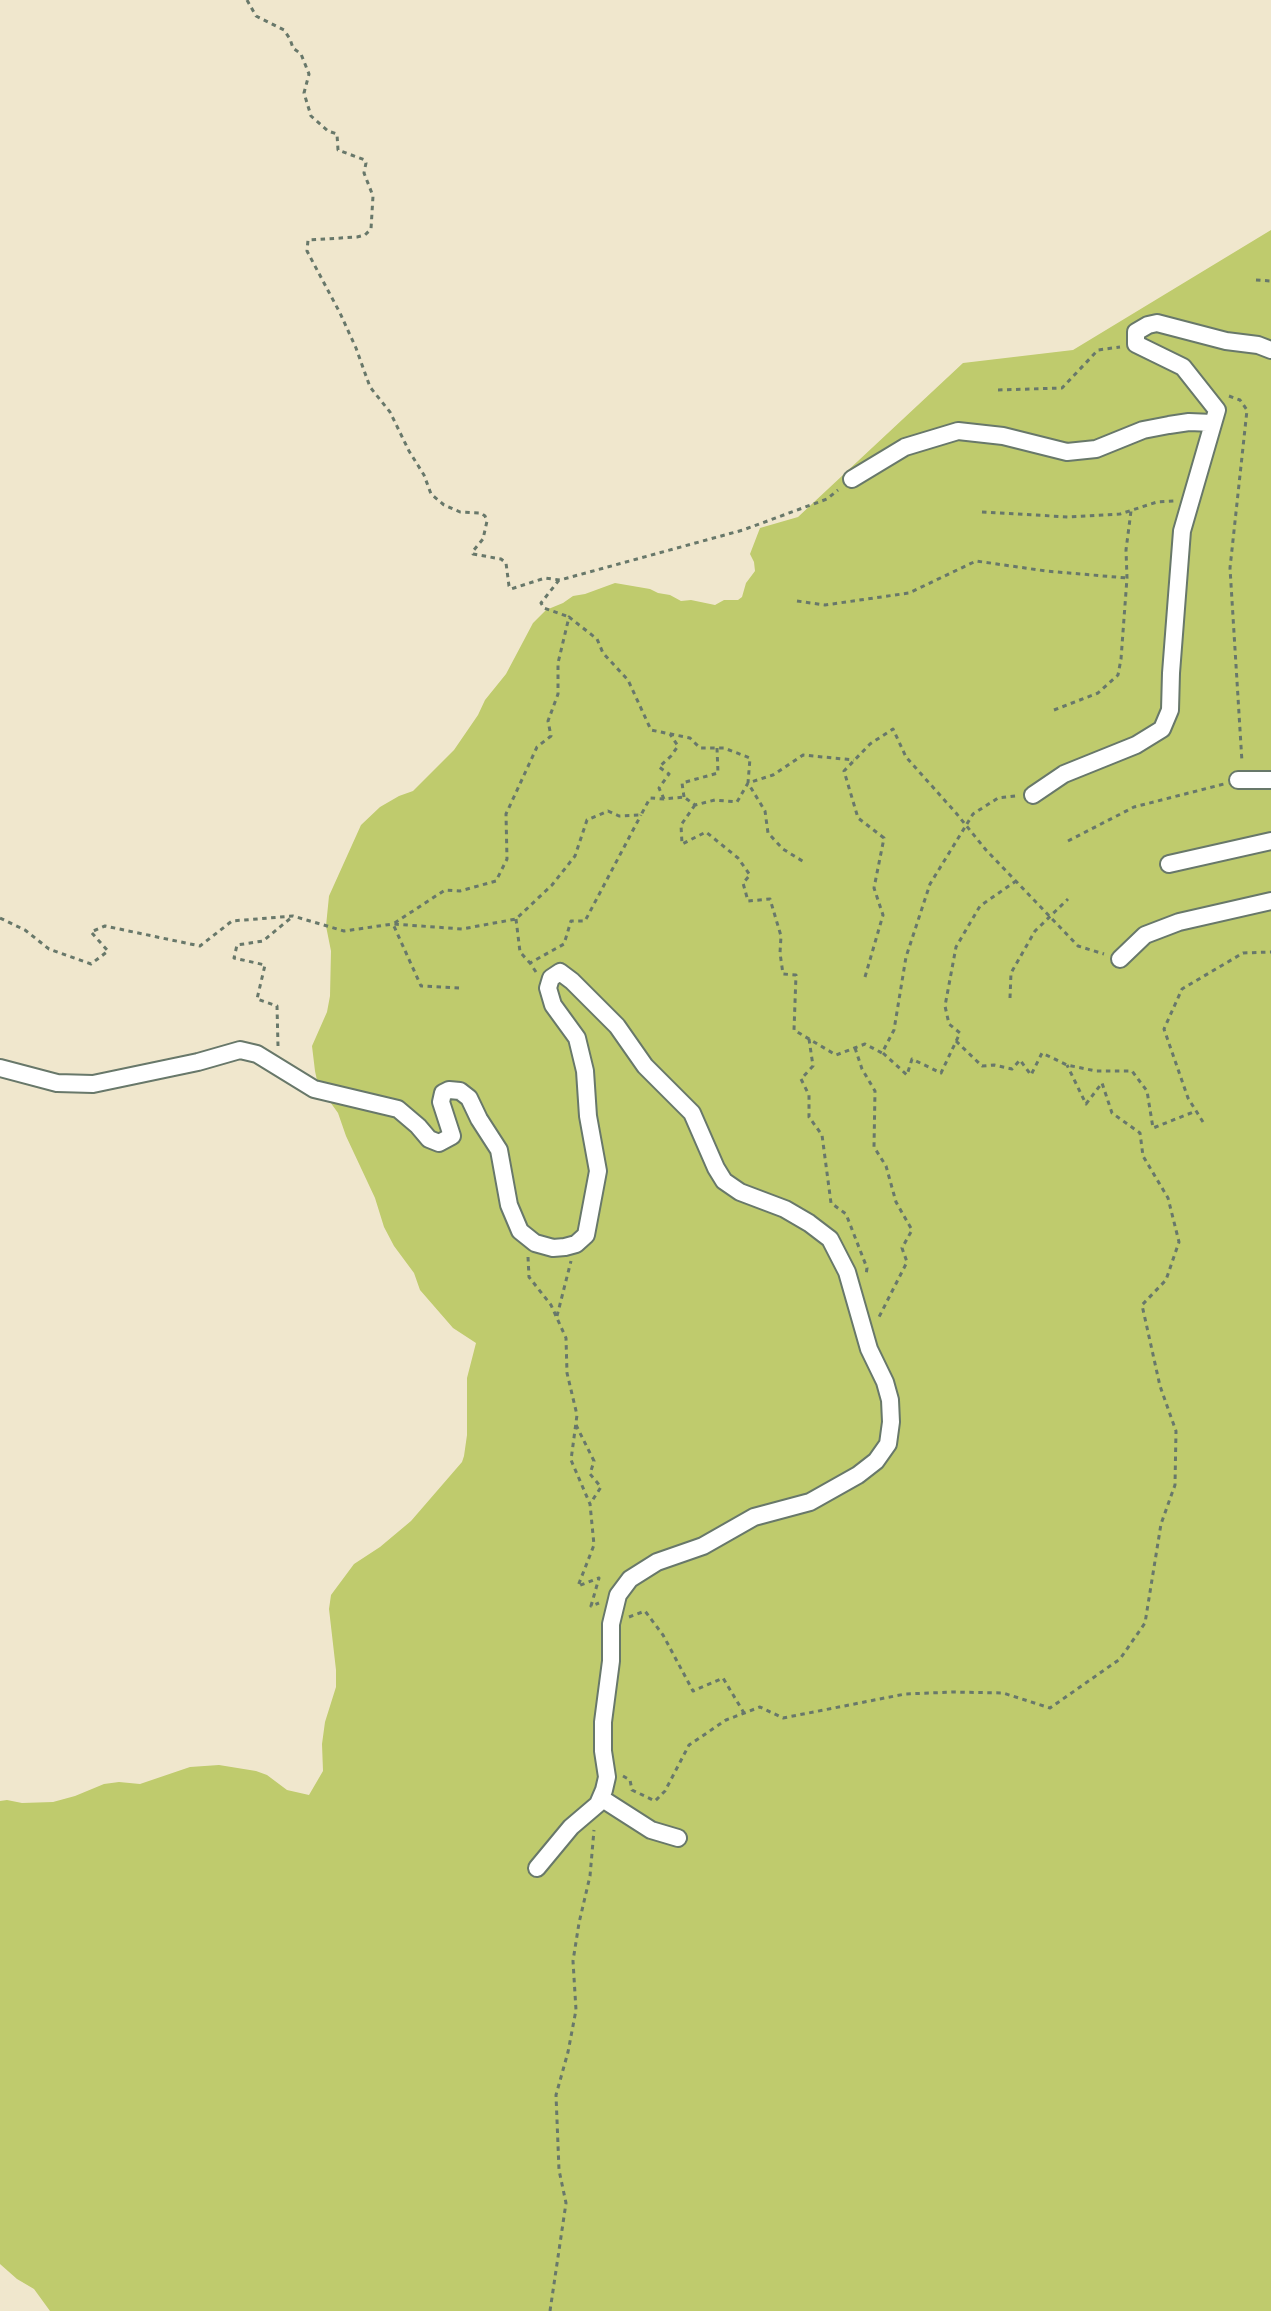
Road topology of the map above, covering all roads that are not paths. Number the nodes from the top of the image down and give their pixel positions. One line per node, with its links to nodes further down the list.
1 (1271, 350): 2 (street)
2 (1213, 423): 3 (street); 6 (street)
3 (852, 479)
4 (1238, 780): 5 (street)
5 (1271, 780)
6 (1033, 795)
7 (1271, 841): 8 (street)
8 (1169, 864)
9 (1271, 901): 10 (street)
10 (1120, 959)
11 (0, 1068): 12 (street)
12 (601, 1798): 13 (street); 14 (street)
13 (678, 1838)
14 (537, 1868)

